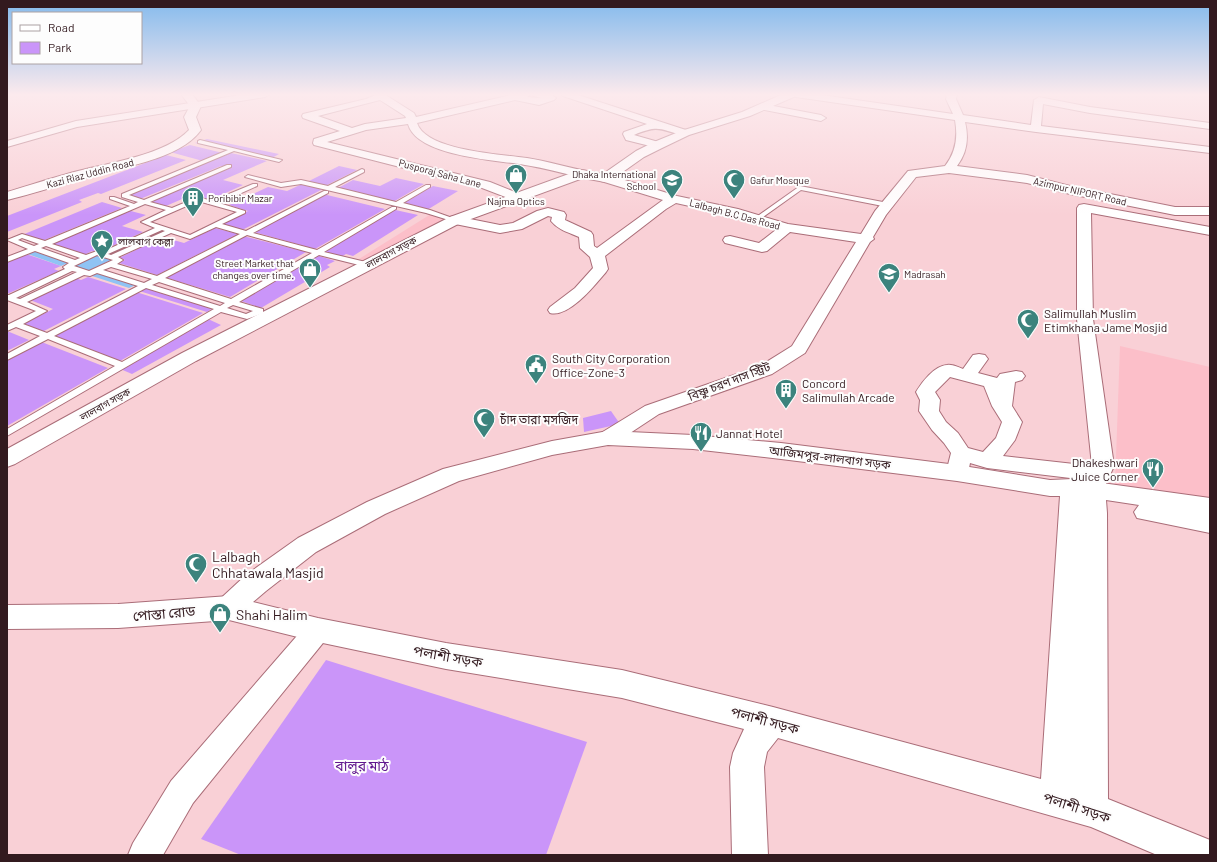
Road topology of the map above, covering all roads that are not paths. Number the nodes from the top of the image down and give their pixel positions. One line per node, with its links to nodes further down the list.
1 (41, 134): 12 (street)
2 (191, 134): 29 (main road, Kazi Riaz Uddin Road)
3 (340, 134): 19 (street, Pusporaj Saha Lane)
4 (419, 134): 15 (street)
5 (628, 134): 13 (street)
6 (683, 134): 13 (main road)
7 (962, 134): 20 (street)
8 (1064, 134): 11 (street)
9 (1073, 134): 16 (street)
10 (200, 142): 14 (lane)
11 (1075, 142)
12 (7, 144)
13 (658, 145): 24 (main road)
14 (233, 150): 17 (lane); 33 (lane)
15 (457, 150): 19 (street); 22 (street)
16 (1210, 150)
17 (279, 160)
18 (229, 166): 33 (lane)
19 (421, 168): 30 (street, Pusporaj Saha Lane)
20 (949, 169): 36 (street, Azimpur NIPORT Road); 40 (street, Azimpur NIPORT Road)
21 (362, 171): 28 (lane)
22 (582, 174): 24 (main road, লালবাগ সড়ক); 30 (main road, লালবাগ সড়ক)
23 (248, 177): 28 (lane)
24 (605, 178): 32 (street, Lalbagh B.C Das Road)
25 (255, 185): 34 (lane)
26 (428, 186): 38 (lane)
27 (263, 187): 37 (lane)
28 (327, 190): 38 (lane); 49 (lane)
29 (7, 196)
30 (516, 197): 43 (main road, লালবাগ সড়ক)
31 (112, 198): 35 (lane)
32 (674, 198): 42 (street, Lalbagh B.C Das Road); 56 (street)
33 (144, 202): 35 (lane); 39 (lane)
34 (213, 203): 37 (lane); 39 (lane)
35 (136, 205): 41 (lane); 52 (lane)
36 (888, 205): 42 (lane); 50 (street, বিষ্ণু চরণ দাস স্ট্রিট)
37 (222, 206): 44 (lane)
38 (396, 206): 43 (lane); 54 (lane)
39 (173, 210): 41 (lane)
40 (1210, 211)
41 (163, 214): 45 (lane)
42 (757, 219): 46 (street, Lalbagh B.C Das Road)
43 (455, 220): 56 (street); 60 (main road, লালবাগ সড়ক)
44 (216, 224): 48 (lane); 49 (lane)
45 (161, 228): 48 (lane); 55 (lane)
46 (787, 228): 50 (street, Lalbagh B.C Das Road); 51 (street)
47 (1210, 230): 85 (street)
48 (171, 231): 59 (lane)
49 (247, 233): 54 (lane); 64 (lane)
50 (867, 239): 81 (street, বিষ্ণু চরণ দাস স্ট্রিট)
51 (730, 240)
52 (45, 244): 53 (lane); 53 (lane); 57 (lane)
53 (34, 248): 58 (lane); 61 (lane)
54 (319, 252): 60 (lane); 68 (lane)
55 (101, 255): 57 (lane); 59 (lane)
56 (597, 255): 70 (street)
57 (88, 258): 61 (lane)
58 (7, 260)
59 (111, 261): 62 (lane); 64 (lane)
60 (366, 265): 82 (main road, লালবাগ সড়ক)
61 (73, 266): 63 (lane); 66 (lane)
62 (97, 270): 63 (lane); 65 (lane)
63 (84, 272): 67 (lane)
64 (158, 279): 65 (lane); 68 (lane)
65 (145, 286): 69 (lane); 73 (lane)
66 (8, 297): 67 (lane)
67 (20, 302): 71 (lane)
68 (233, 302): 69 (lane); 69 (lane)
69 (221, 309): 76 (lane)
70 (556, 310)
71 (16, 324): 72 (lane); 73 (lane)
72 (7, 328)
73 (48, 336): 74 (lane); 76 (lane)
74 (7, 357)
75 (979, 359): 77 (street)
76 (123, 366): 80 (lane)
77 (967, 376): 79 (street); 84 (street)
78 (1016, 376): 79 (street)
79 (1002, 406): 83 (street)
80 (7, 433)
81 (608, 438): 84 (main road, আজিমপুর-লালবাগ সড়ক); 88 (main road)
82 (7, 459)
83 (988, 461): 84 (street); 85 (street)
84 (959, 463): 85 (main road, আজিমপুর-লালবাগ সড়ক)
85 (1081, 490): 86 (main road, আজিমপুর-লালবাগ সড়ক); 87 (main road); 92 (main road); 93 (main road)
86 (1210, 507)
87 (1210, 524)
88 (229, 608): 89 (main road, পোস্তা রোড); 90 (main road, পোস্তা রোড)
89 (7, 617)
90 (318, 630): 91 (main road, পলাশী সড়ক); 94 (street)
91 (773, 722): 92 (main road, পলাশী সড়ক); 95 (main road)
92 (1057, 799): 93 (main road, পলাশী সড়ক)
93 (1091, 810): 96 (main road, পলাশী সড়ক)
94 (146, 855)
95 (750, 855)
96 (1201, 855)

